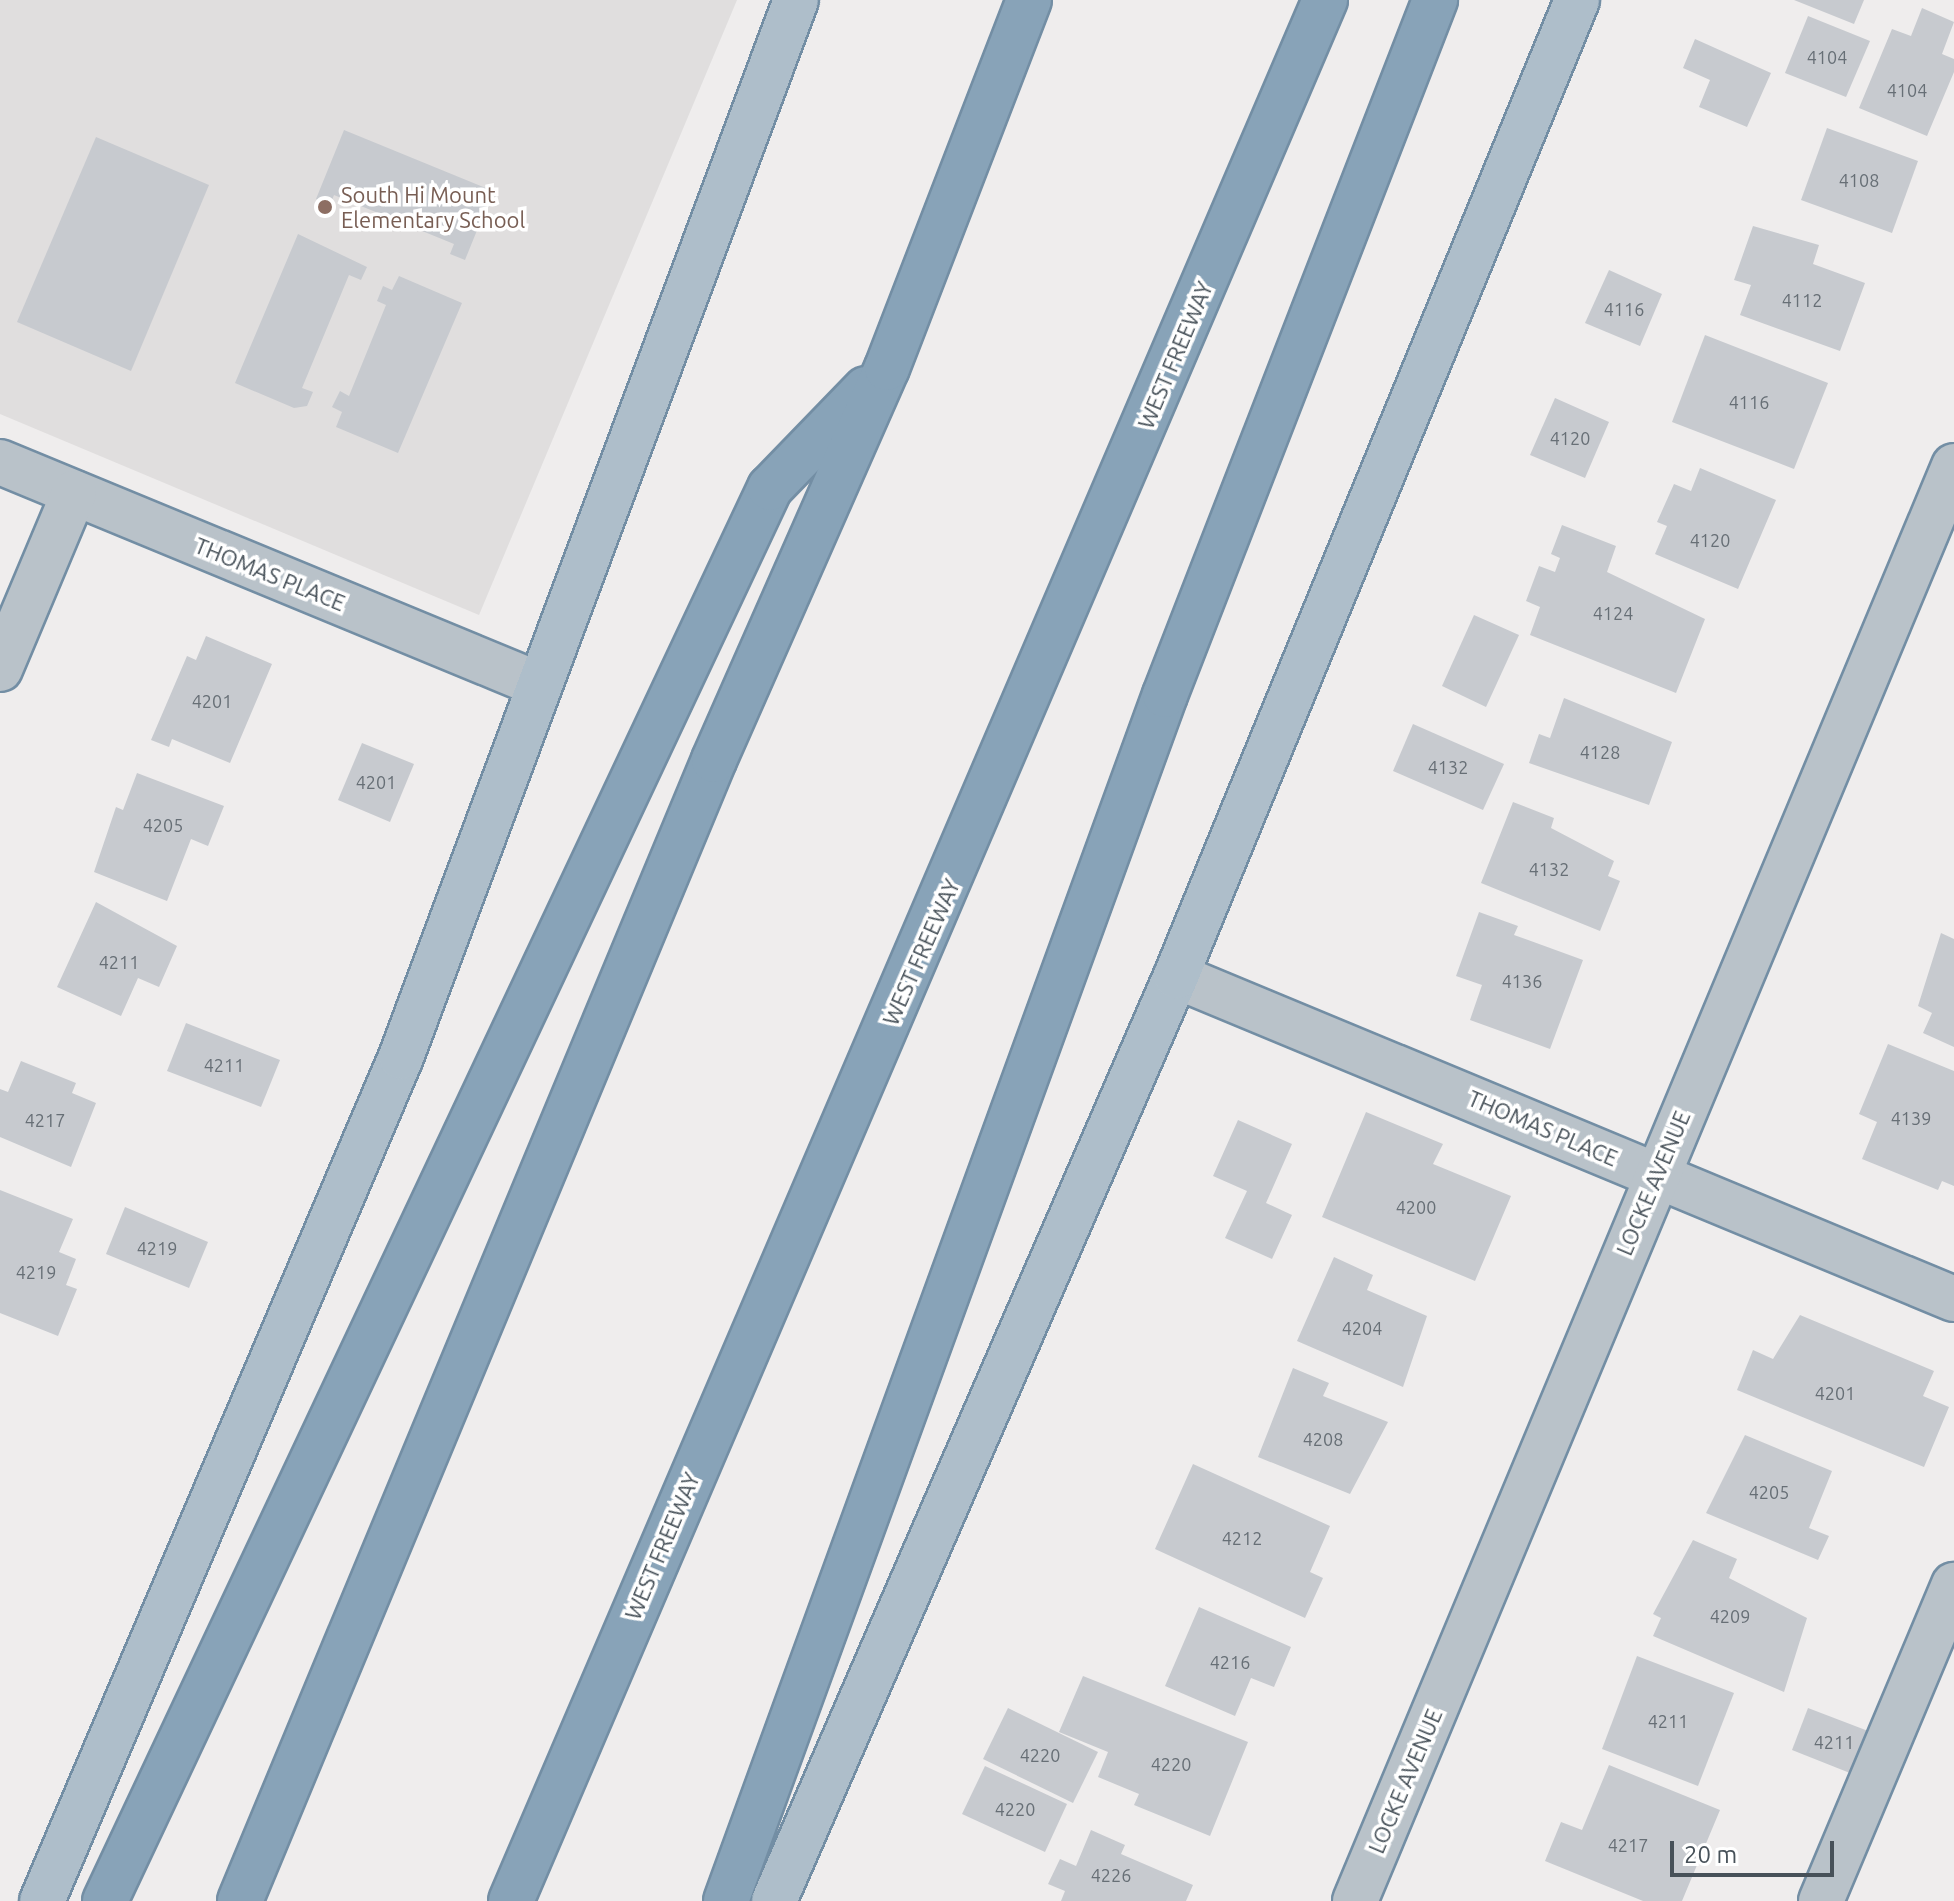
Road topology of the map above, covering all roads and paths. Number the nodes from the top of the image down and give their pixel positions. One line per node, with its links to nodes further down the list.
1 (796, 0): 11 (main road)
2 (1029, 0): 6 (highway)
3 (1325, 0): 19 (highway, WEST FREEWAY)
4 (1435, 0): 20 (highway)
5 (1577, 0): 12 (main road)
6 (887, 368): 17 (highway); 18 (highway)
7 (0, 462): 9 (street, THOMAS PLACE)
8 (1954, 466): 13 (street, LOCKE AVENUE)
9 (74, 493): 10 (street); 11 (street, THOMAS PLACE)
10 (0, 669)
11 (540, 685): 16 (main road)
12 (1176, 976): 13 (street, THOMAS PLACE); 21 (main road)
13 (1656, 1175): 14 (street, THOMAS PLACE); 22 (street, LOCKE AVENUE)
14 (1954, 1299)
15 (1954, 1585): 23 (street)
16 (42, 1901)
17 (105, 1901)
18 (240, 1901)
19 (511, 1901)
20 (726, 1901)
21 (774, 1901)
22 (1355, 1901)
23 (1821, 1901)

